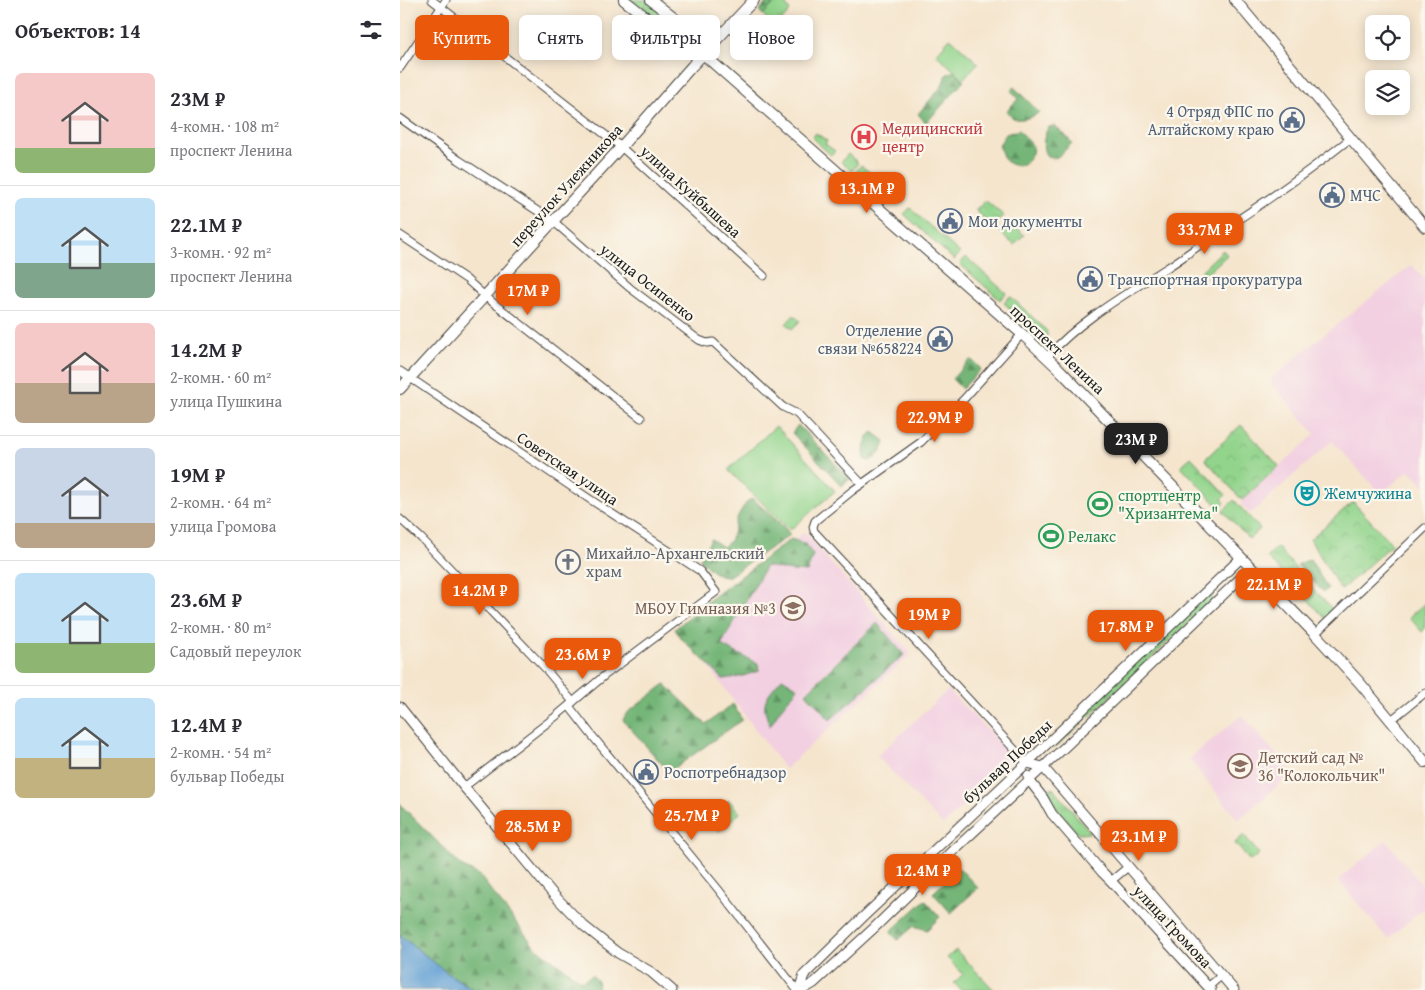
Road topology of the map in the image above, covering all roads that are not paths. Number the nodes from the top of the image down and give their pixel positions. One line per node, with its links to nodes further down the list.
1 (432, 0): 7 (street, улица Куйбышева)
2 (446, 0): 7 (street)
3 (624, 0): 8 (main road, проспект Ленина)
4 (651, 0): 9 (main road, проспект Ленина)
5 (754, 0): 10 (main road, переулок Улежникова)
6 (1235, 0): 15 (main road)
7 (441, 7): 13 (street); 16 (street, улица Куйбышева)
8 (643, 15)
9 (670, 15)
10 (720, 36)
11 (698, 60): 16 (main road, переулок Улежникова)
12 (710, 60): 22 (main road, проспект Ленина)
13 (400, 68)
14 (400, 118): 17 (street, улица Осипенко)
15 (1351, 138): 18 (main road); 23 (street)
16 (622, 147): 17 (main road, переулок Улежникова); 20 (street, улица Куйбышева)
17 (553, 221): 21 (main road, переулок Улежникова); 28 (street, улица Осипенко)
18 (1425, 227)
19 (400, 236): 21 (street)
20 (764, 276)
21 (486, 297): 25 (main road, переулок Улежникова); 27 (street)
22 (1022, 334): 23 (main road, проспект Ленина); 28 (street)
23 (1046, 357): 31 (main road, проспект Ленина)
24 (400, 372): 25 (street, Советская улица)
25 (410, 378): 26 (main road, переулок Улежникова); 35 (street, Советская улица)
26 (400, 389)
27 (641, 418)
28 (862, 484): 39 (street)
29 (400, 519): 35 (street)
30 (1425, 528): 33 (street)
31 (1241, 558): 32 (main road, проспект Ленина); 39 (street, бульвар Победы)
32 (1251, 568): 33 (main road, проспект Ленина); 40 (street, бульвар Победы)
33 (1315, 634): 37 (main road, проспект Ленина)
34 (1425, 693): 37 (street)
35 (571, 704): 42 (street); 52 (street)
36 (400, 707): 42 (street)
37 (1390, 721): 38 (main road, проспект Ленина)
38 (1425, 762)
39 (1027, 763): 40 (street); 41 (street); 44 (street, бульвар Победы)
40 (1043, 767): 41 (street, бульвар Победы); 43 (street, улица Громова)
41 (1029, 780): 45 (street, улица Громова); 46 (street, бульвар Победы)
42 (464, 787): 51 (street)
43 (1128, 867): 45 (street); 49 (street, улица Громова)
44 (906, 876): 46 (street); 47 (street, бульвар Победы)
45 (1111, 881): 50 (street, улица Громова)
46 (916, 886): 48 (street, бульвар Победы)
47 (862, 918): 48 (street); 52 (street, бульвар Победы)
48 (872, 930): 52 (street, бульвар Победы)
49 (1222, 975): 50 (street); 53 (street, улица Громова)
50 (1210, 988)
51 (672, 990)
52 (799, 990)
53 (1234, 990)

